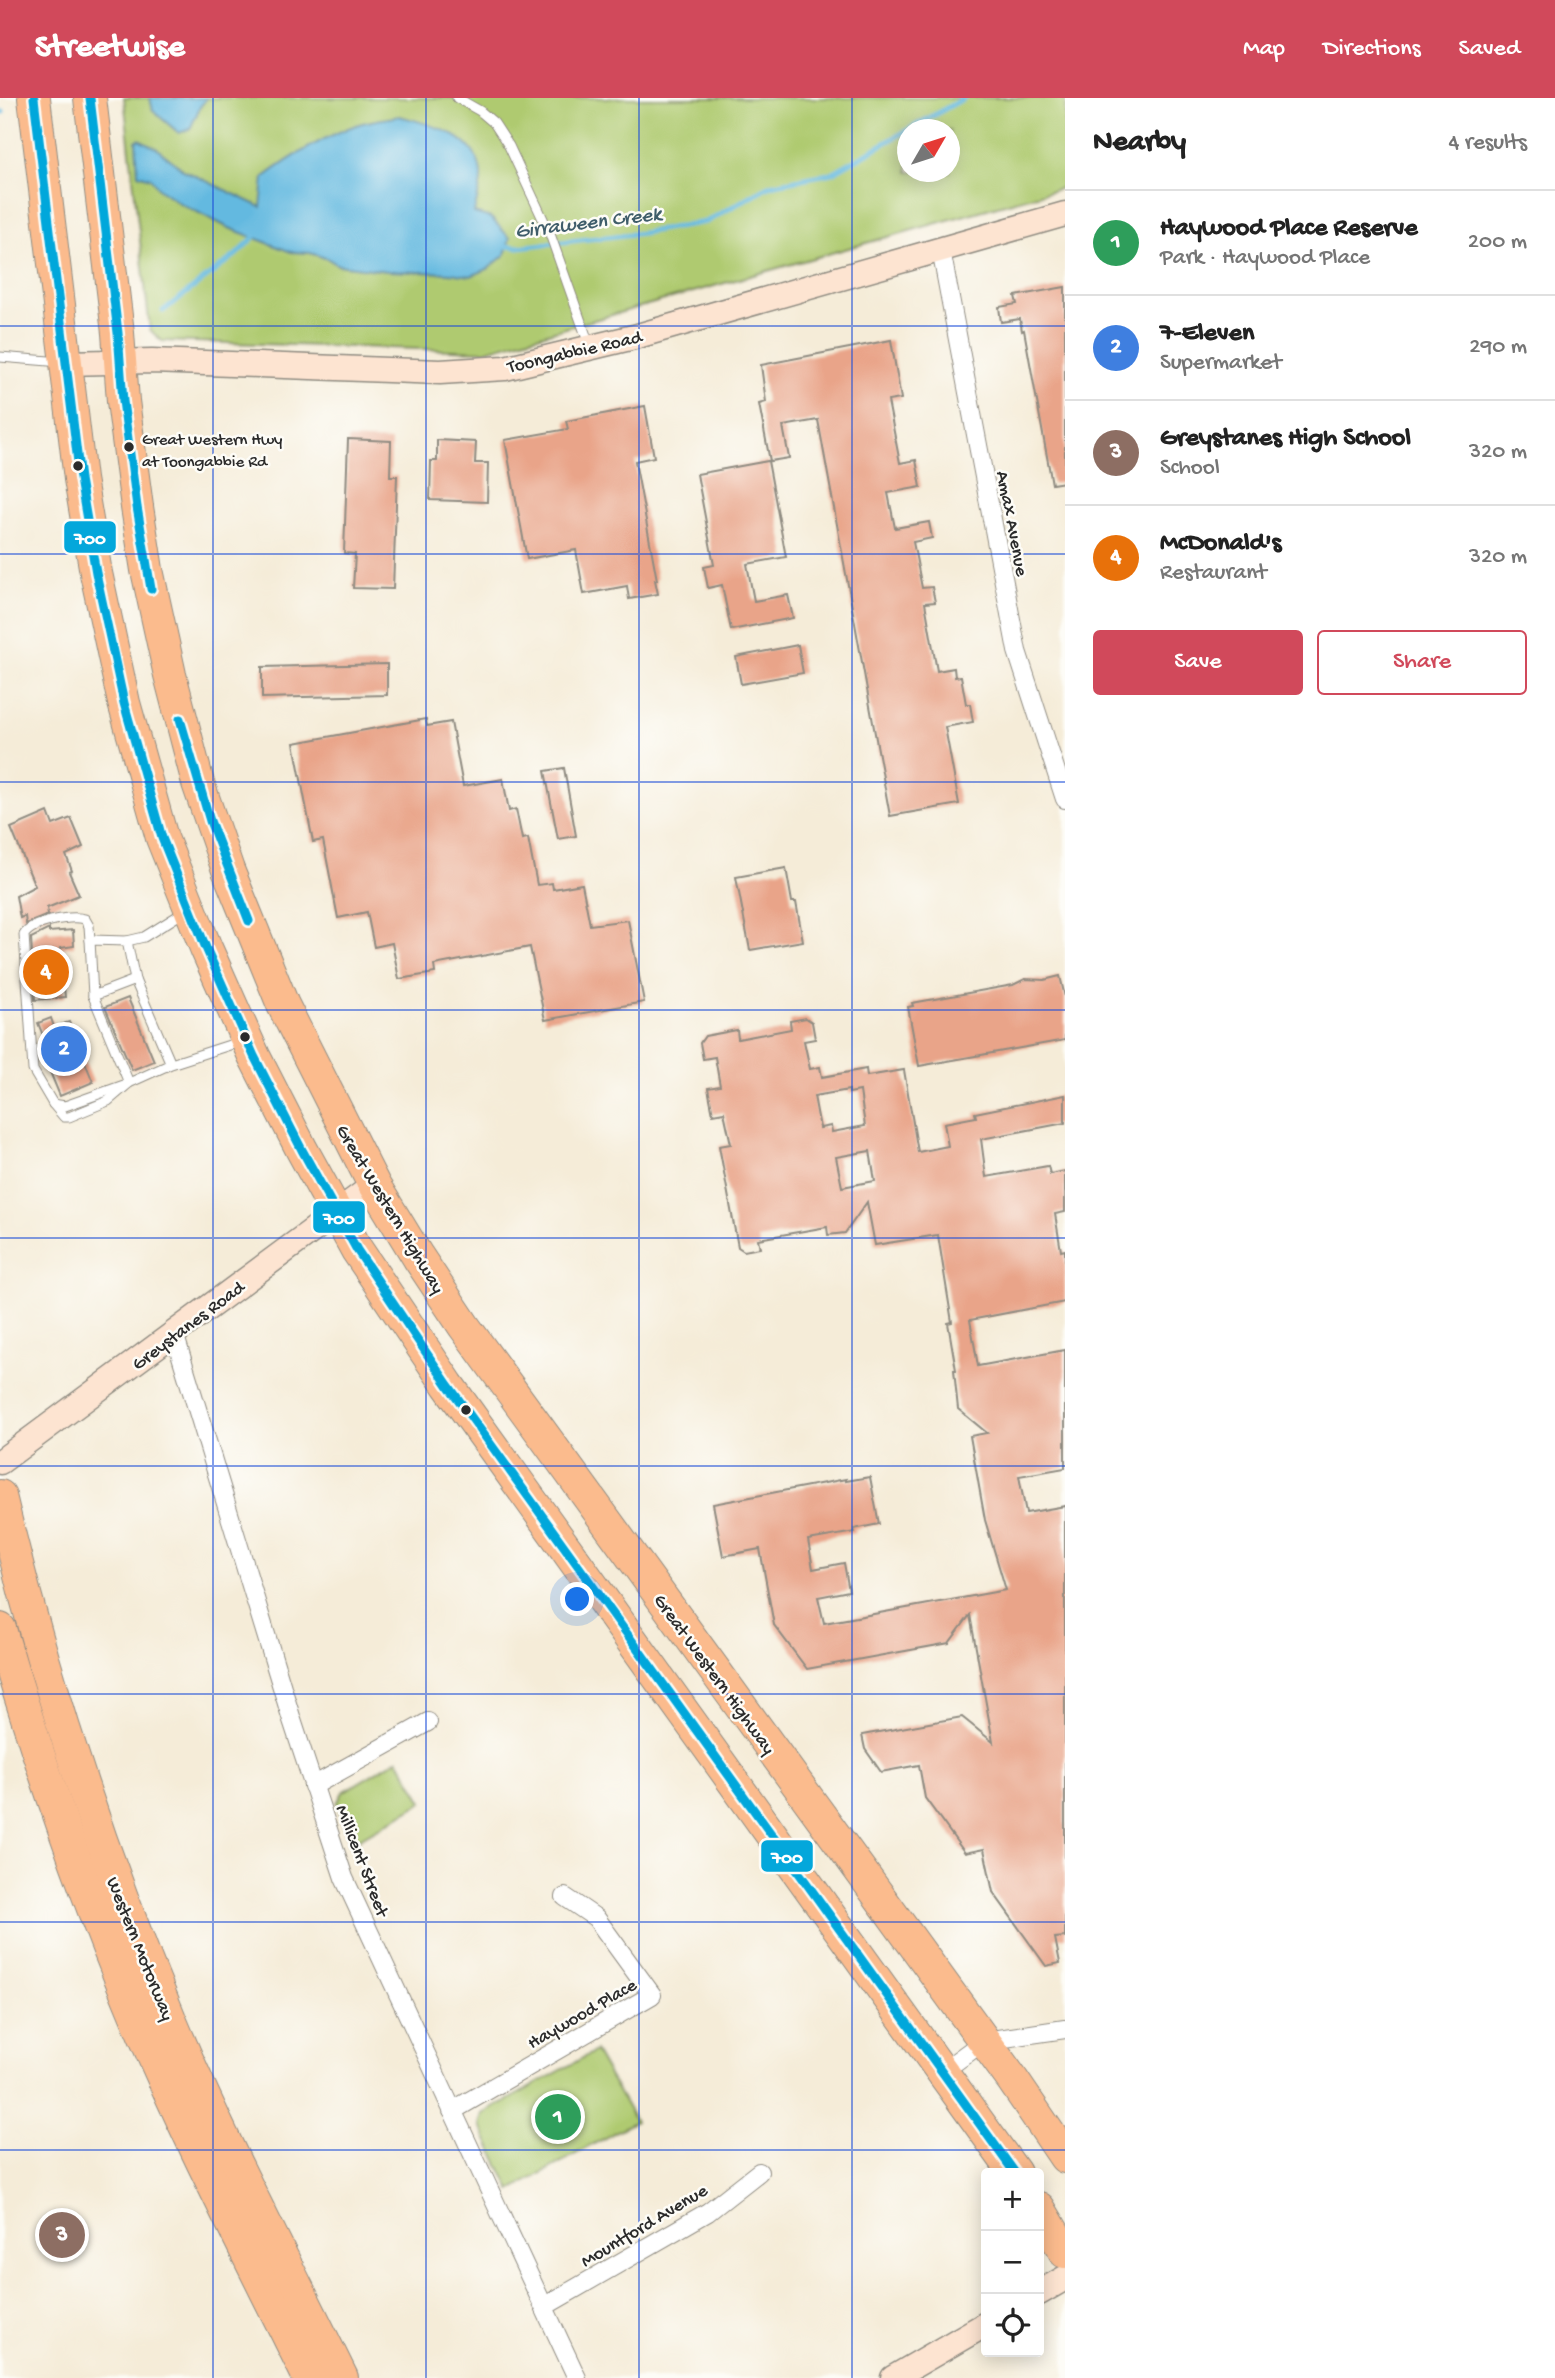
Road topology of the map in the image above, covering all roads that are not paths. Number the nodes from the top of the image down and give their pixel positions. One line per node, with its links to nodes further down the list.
1 (34, 98): 9 (highway)
2 (90, 98): 8 (highway, Great Western Highway)
3 (457, 98): 6 (lane)
4 (1065, 214): 5 (main road, Toongabbie Road)
5 (941, 250): 6 (main road, Toongabbie Road); 10 (street, Amax Avenue)
6 (590, 348): 8 (main road, Toongabbie Road)
7 (0, 357): 9 (lane)
8 (120, 362): 9 (main road, Toongabbie Road); 19 (highway, Great Western Highway)
9 (66, 363): 11 (highway)
10 (1065, 799)
11 (190, 908): 13 (lane); 16 (highway)
12 (90, 940): 13 (lane); 15 (lane); 18 (lane)
13 (127, 941): 14 (lane)
14 (135, 980): 15 (lane); 17 (lane)
15 (93, 996): 18 (lane)
16 (246, 1039): 17 (lane); 20 (highway)
17 (171, 1064): 18 (lane)
18 (129, 1083)
19 (374, 1185): 20 (main road, Greystanes Road); 29 (highway, Great Western Highway)
20 (336, 1213): 21 (main road, Greystanes Road); 30 (highway)
21 (174, 1333): 22 (main road, Greystanes Road); 26 (street, Millicent Street)
22 (0, 1462)
23 (0, 1496): 42 (highway, Western Motorway)
24 (0, 1629): 41 (highway, Western Motorway)
25 (428, 1721): 26 (street)
26 (313, 1786): 31 (street, Millicent Street)
27 (565, 1897): 31 (street, Haywood Place)
28 (1065, 2029): 29 (street)
29 (984, 2041): 30 (street); 32 (highway, Great Western Highway)
30 (943, 2071): 33 (highway)
31 (452, 2111): 39 (street, Millicent Street)
32 (1065, 2157)
33 (1011, 2168)
34 (759, 2172): 39 (street, Mountford Avenue)
35 (1044, 2216): 36 (highway)
36 (1065, 2252)
37 (1065, 2278): 38 (main road)
38 (1044, 2290)
39 (545, 2306): 43 (street, Millicent Street)
40 (981, 2327): 44 (main road)
41 (309, 2378)
42 (342, 2378)
43 (577, 2378)
44 (893, 2378)

